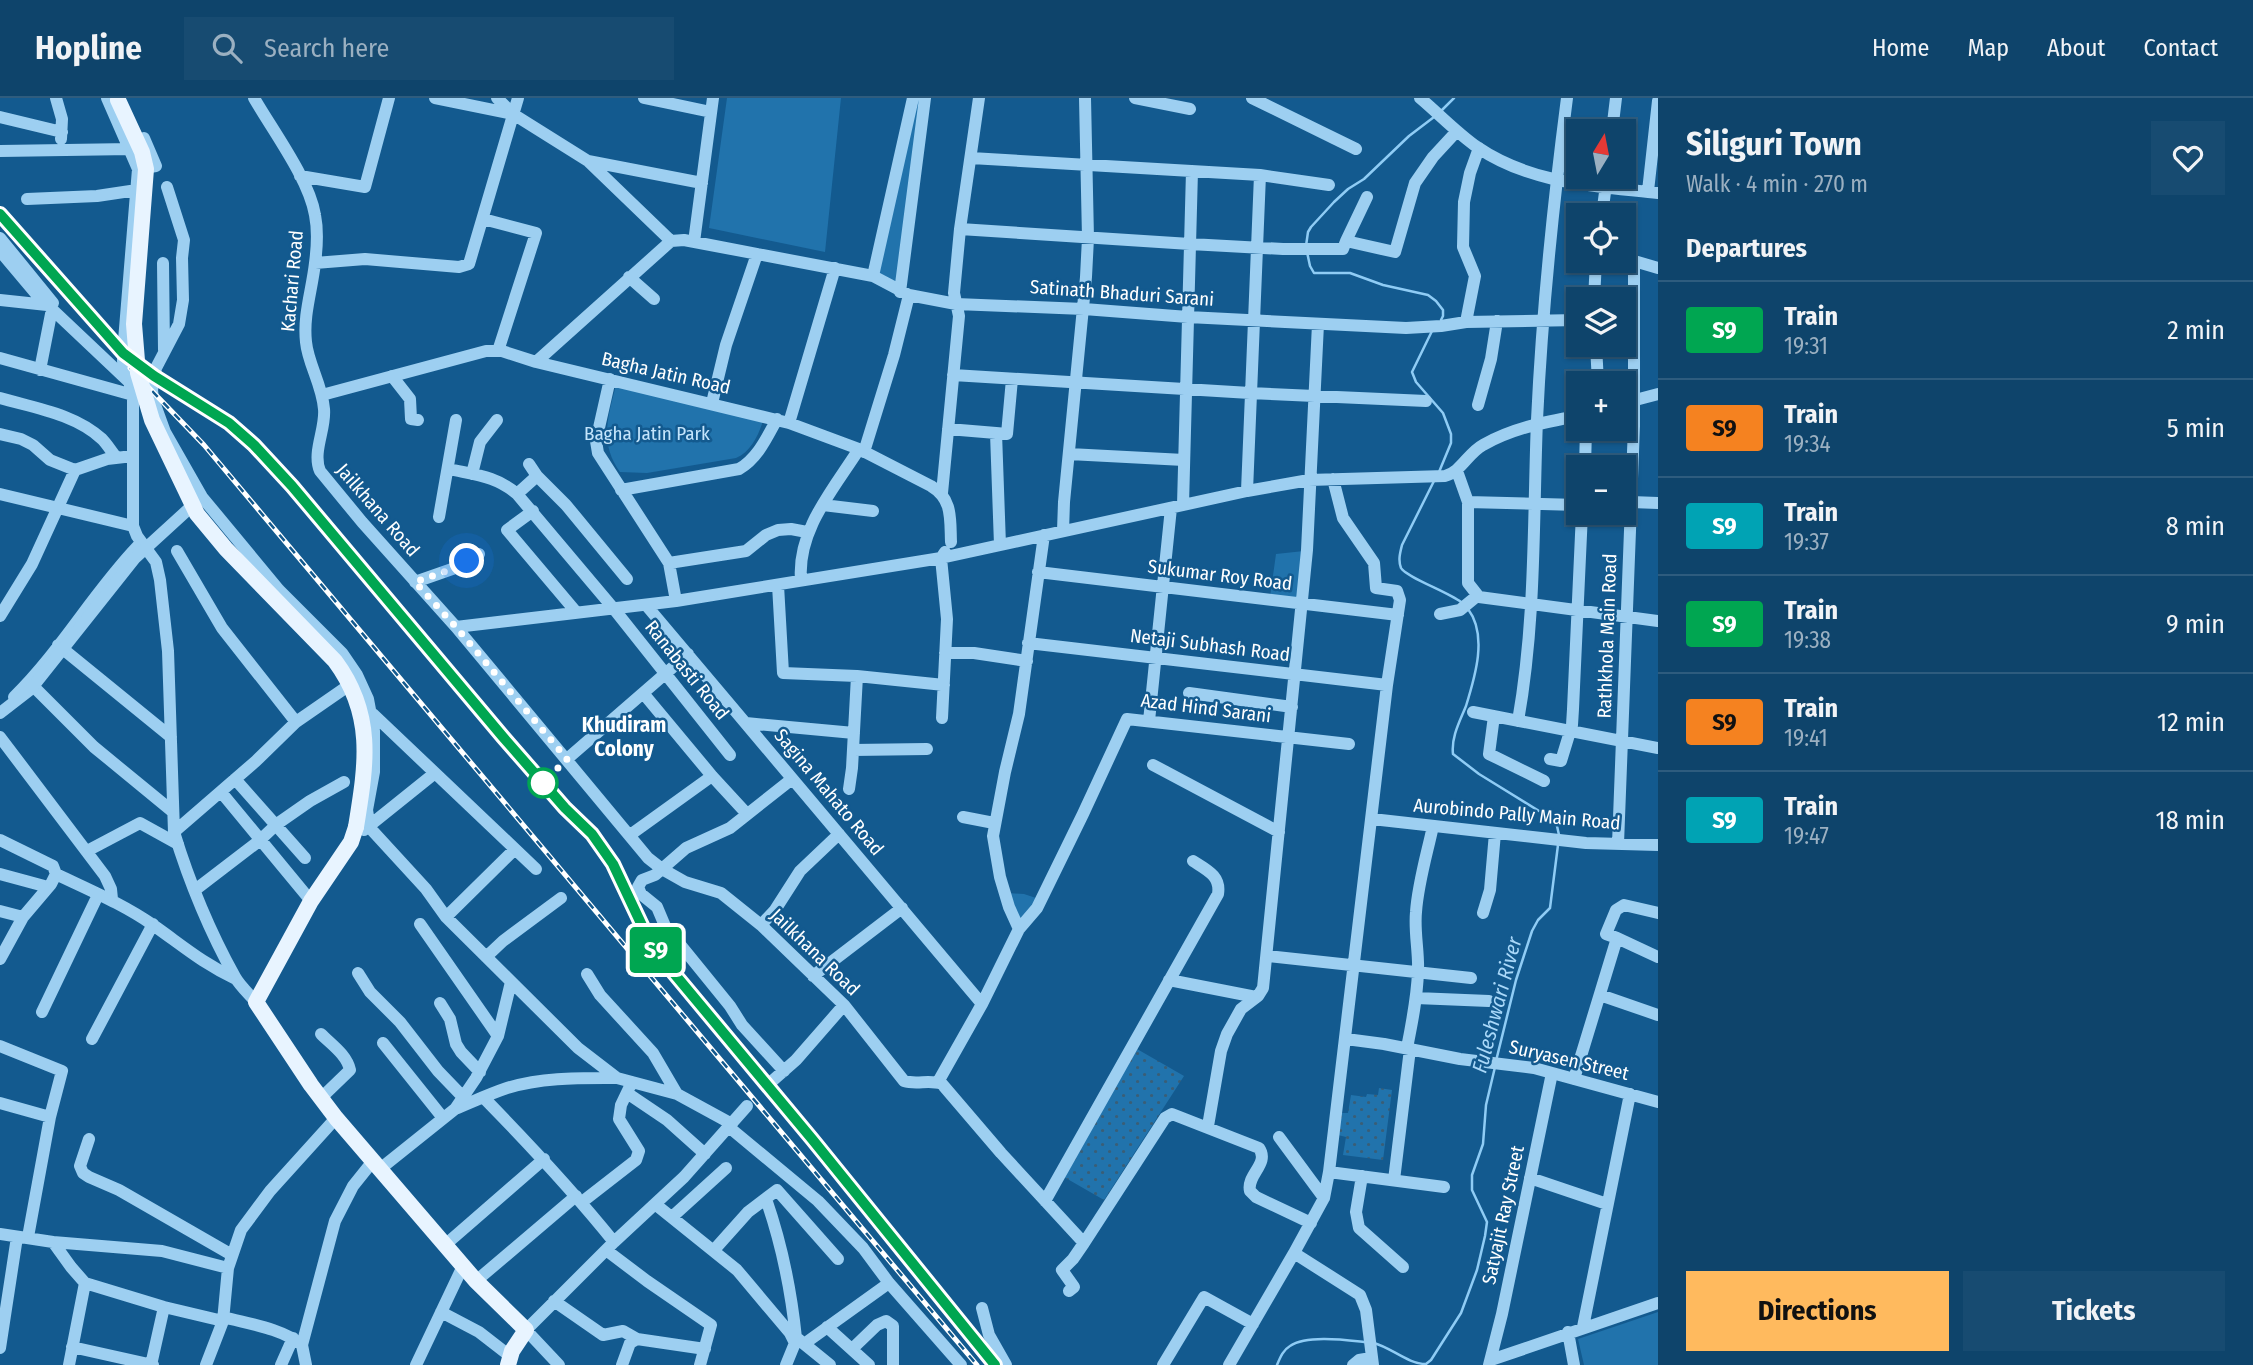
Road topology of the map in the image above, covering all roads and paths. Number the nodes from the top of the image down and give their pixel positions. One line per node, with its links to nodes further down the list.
1 (56, 98): 26 (street)
2 (117, 98): 29 (street); 35 (street); 136 (main road, bridge)
3 (254, 98): 38 (street, Kachari Road)
4 (389, 98): 38 (street)
5 (435, 98): 22 (street)
6 (497, 98): 22 (street)
7 (518, 98): 22 (street)
8 (644, 98): 21 (street)
9 (713, 98): 21 (street)
10 (913, 98): 65 (street)
11 (925, 98): 67 (street)
12 (979, 98): 32 (street)
13 (1085, 98): 34 (street)
14 (1135, 98): 20 (street)
15 (1567, 98): 39 (street)
16 (1616, 98): 24 (street)
17 (1258, 99): 30 (street)
18 (1424, 101): 25 (street)
19 (1658, 101): 45 (street)
20 (1190, 109)
21 (711, 112): 41 (street)
22 (513, 114): 33 (street); 48 (street)
23 (0, 117): 26 (street)
24 (1613, 119)
25 (1457, 131): 27 (street); 53 (street)
26 (62, 132): 28 (street)
27 (1479, 148): 39 (street); 78 (street)
28 (60, 149): 29 (street); 31 (street)
29 (131, 149): 35 (street)
30 (1356, 149)
31 (0, 151)
32 (971, 158): 34 (street); 49 (street)
33 (588, 161): 41 (street); 52 (street)
34 (1086, 165): 36 (street); 51 (street)
35 (138, 169): 44 (street)
36 (1192, 172): 37 (street); 55 (street)
37 (1260, 175): 42 (street); 56 (street)
38 (300, 176): 61 (street, Kachari Road)
39 (1557, 181): 40 (street); 74 (street)
40 (1566, 181)
41 (702, 183): 54 (street)
42 (1329, 185)
43 (167, 187): 81 (street)
44 (137, 190): 47 (street); 91 (street)
45 (1653, 192)
46 (1367, 197): 53 (street)
47 (27, 199)
48 (483, 219): 61 (street); 82 (street)
49 (960, 229): 51 (street); 70 (street)
50 (0, 238): 79 (street)
51 (1088, 238): 55 (street); 72 (street)
52 (671, 241): 54 (street, Satinath Bhaduri Sarani); 66 (street)
53 (1346, 241): 56 (street)
54 (694, 242): 58 (street, Satinath Bhaduri Sarani)
55 (1190, 244): 56 (street); 73 (street)
56 (1256, 248): 76 (street)
57 (0, 251): 71 (street)
58 (757, 254): 62 (street, Satinath Bhaduri Sarani); 103 (street)
59 (1636, 262): 63 (street)
60 (163, 263): 81 (street)
61 (315, 264): 97 (street, Kachari Road)
62 (835, 268): 65 (street, Satinath Bhaduri Sarani); 109 (street)
63 (1658, 268)
64 (1629, 273): 86 (street, Rathkhola Main Road)
65 (873, 276): 67 (street, Satinath Bhaduri Sarani)
66 (629, 277): 68 (street); 84 (street)
67 (904, 293): 70 (street, Satinath Bhaduri Sarani); 114 (street)
68 (654, 299)
69 (0, 302): 71 (street)
70 (956, 304): 72 (street, Satinath Bhaduri Sarani); 87 (street)
71 (49, 307): 79 (street); 85 (street)
72 (1084, 309): 73 (street, Satinath Bhaduri Sarani); 92 (street)
73 (1188, 317): 76 (street, Satinath Bhaduri Sarani); 93 (street)
74 (1542, 320): 75 (street, Satinath Bhaduri Sarani); 77 (street, Satinath Bhaduri Sarani); 110 (street)
75 (1566, 320)
76 (1254, 321): 80 (street, Satinath Bhaduri Sarani); 95 (street)
77 (1497, 321): 78 (street, Satinath Bhaduri Sarani); 104 (street)
78 (1466, 322): 80 (street, Satinath Bhaduri Sarani)
79 (68, 324): 91 (street)
80 (1318, 324): 99 (street)
81 (164, 351): 94 (street)
82 (498, 351): 84 (street, Bagha Jatin Road); 88 (street, Bagha Jatin Road)
83 (0, 358): 85 (street)
84 (536, 362): 89 (street, Bagha Jatin Road)
85 (40, 370): 98 (street)
86 (1629, 371)
87 (953, 374): 90 (street); 111 (street)
88 (392, 376): 97 (street, Bagha Jatin Road); 106 (street)
89 (610, 379): 103 (street, Bagha Jatin Road); 127 (street)
90 (1012, 379): 92 (street); 112 (street)
91 (128, 382): 98 (street)
92 (1077, 383): 93 (street); 115 (street)
93 (1185, 389): 95 (street); 118 (street)
94 (152, 392): 98 (street); 196 (street)
95 (1250, 393): 99 (street); 128 (street)
96 (1658, 394): 101 (street)
97 (322, 395): 161 (street, Jailkhana Road)
98 (133, 397): 116 (street)
99 (1314, 397): 102 (street); 125 (street)
100 (0, 398): 117 (street)
101 (1636, 399)
102 (1426, 401)
103 (712, 403): 109 (street, Bagha Jatin Road)
104 (1478, 405)
105 (1566, 418): 110 (street)
106 (418, 420)
107 (456, 420): 120 (street)
108 (496, 420): 122 (street)
109 (783, 421): 114 (street, Bagha Jatin Road); 127 (street)
110 (1537, 423): 123 (street); 133 (street)
111 (948, 429): 112 (street); 129 (street)
112 (996, 433): 151 (street)
113 (0, 434): 121 (street)
114 (862, 451): 129 (street, Bagha Jatin Road); 137 (street)
115 (1069, 454): 118 (street); 147 (street)
116 (133, 456): 117 (street); 146 (street)
117 (116, 457): 121 (street)
118 (1184, 460): 139 (street)
119 (529, 464): 124 (street)
120 (449, 469): 122 (street, Ranabasti Road); 143 (street)
121 (75, 470): 140 (street)
122 (472, 474): 131 (street, Ranabasti Road)
123 (1451, 474): 126 (street); 132 (street)
124 (537, 476): 131 (street); 159 (street)
125 (1309, 480): 126 (street); 128 (street); 166 (street)
126 (1333, 480): 173 (street)
127 (621, 490): 157 (street)
128 (1247, 491): 139 (street)
129 (942, 493): 150 (street)
130 (0, 494): 140 (street)
131 (517, 494): 141 (street, Ranabasti Road)
132 (1468, 502): 133 (street); 165 (street)
133 (1535, 503): 135 (street); 168 (street)
134 (1658, 503): 138 (street)
135 (1566, 504)
136 (193, 505): 195 (street, bridge); 232 (main road, bridge)
137 (823, 505): 142 (street); 148 (street)
138 (1636, 505)
139 (1177, 506): 147 (street); 163 (street)
140 (59, 508): 146 (street); 174 (street)
141 (533, 511): 169 (street, Ranabasti Road); 171 (street)
142 (873, 511)
143 (439, 517)
144 (1581, 525): 170 (street)
145 (1628, 525): 175 (street, Rathkhola Main Road)
146 (133, 526): 152 (street)
147 (1063, 531): 149 (street)
148 (807, 532): 157 (street); 160 (street)
149 (1044, 535): 151 (street); 158 (street)
150 (951, 542): 154 (street); 156 (street)
151 (1000, 545): 154 (street)
152 (146, 546): 179 (street); 206 (street)
153 (177, 551): 201 (street)
154 (967, 552): 156 (street)
155 (479, 554): 161 (street)
156 (941, 558): 160 (street); 180 (street)
157 (669, 563): 164 (street)
158 (1038, 572): 163 (street, Sukumar Roy Road); 178 (street)
159 (627, 579)
160 (801, 580): 162 (street)
161 (415, 582): 177 (street, Jailkhana Road)
162 (778, 584): 164 (street); 186 (street)
163 (1163, 587): 166 (street, Sukumar Roy Road); 182 (street)
164 (676, 601): 167 (street)
165 (1471, 601): 168 (street); 172 (street)
166 (1302, 604): 173 (street, Sukumar Roy Road); 185 (street)
167 (646, 605): 169 (street); 181 (street, Sagina Mahato Road)
168 (1531, 606): 170 (street); 200 (street)
169 (614, 608): 171 (street); 184 (street, Ranabasti Road)
170 (1577, 612): 175 (street); 203 (street)
171 (577, 613): 177 (street)
172 (1440, 614)
173 (1398, 615): 189 (street)
174 (0, 616)
175 (1626, 617): 176 (street); 208 (street, Rathkhola Main Road)
176 (1658, 621)
177 (456, 627): 214 (street, Jailkhana Road)
178 (1028, 643): 182 (street, Netaji Subhash Road); 183 (street)
179 (61, 648): 187 (street); 206 (street)
180 (945, 653): 183 (street); 188 (street)
181 (688, 654): 184 (street); 202 (street, Sagina Mahato Road)
182 (1156, 658): 185 (street, Netaji Subhash Road); 199 (street)
183 (1027, 661): 229 (street)
184 (666, 673): 191 (street); 213 (street, Ranabasti Road)
185 (1295, 674): 189 (street, Netaji Subhash Road); 193 (street)
186 (857, 676): 188 (street); 204 (street)
187 (32, 685): 195 (street); 225 (street)
188 (944, 685): 198 (street)
189 (1387, 685): 228 (street)
190 (348, 686): 201 (street)
191 (643, 693): 214 (street); 218 (street)
192 (1189, 694): 193 (street)
193 (1292, 707): 207 (street)
194 (1473, 712): 197 (street)
195 (0, 713)
196 (373, 714): 217 (street); 232 (street)
197 (1494, 716): 200 (street); 221 (street)
198 (942, 718)
199 (1149, 721): 207 (street, Azad Hind Sarani); 265 (street, Azad Hind Sarani)
200 (1518, 721): 203 (street)
201 (296, 722): 219 (street)
202 (746, 723): 204 (street); 220 (street, Sagina Mahato Road)
203 (1568, 732): 208 (street); 215 (street)
204 (854, 733): 211 (street)
205 (0, 737): 243 (street)
206 (171, 737): 225 (street)
207 (1290, 737): 209 (street, Azad Hind Sarani); 233 (street)
208 (1622, 743): 210 (street); 240 (street, Rathkhola Main Road)
209 (1349, 744)
210 (1658, 748)
211 (853, 750): 212 (street); 223 (street)
212 (927, 750)
213 (730, 755)
214 (567, 759): 236 (street, Jailkhana Road)
215 (1550, 759)
216 (1153, 765): 233 (street)
217 (435, 773): 232 (street); 242 (street)
218 (712, 776): 226 (street); 236 (street)
219 (235, 779): 224 (street); 230 (street)
220 (793, 779): 226 (street); 235 (street, Sagina Mahato Road)
221 (1544, 781)
222 (344, 782): 230 (street)
223 (849, 789)
224 (221, 792): 237 (street); 239 (street)
225 (172, 811): 237 (street)
226 (747, 814): 247 (street)
227 (963, 817): 229 (street)
228 (1372, 819): 231 (street, Aurobindo Pally Main Road); 271 (street)
229 (994, 823): 265 (street)
230 (277, 824): 239 (street); 244 (street)
231 (1433, 826): 234 (street, Aurobindo Pally Main Road); 274 (street)
232 (359, 831): 255 (main road); 261 (street)
233 (1279, 832): 267 (street)
234 (1495, 833): 240 (street, Aurobindo Pally Main Road); 258 (street)
235 (839, 834): 256 (street, Sagina Mahato Road); 264 (street)
236 (630, 835): 247 (street, Jailkhana Road)
237 (176, 838): 243 (street); 251 (street)
238 (0, 840): 249 (street)
239 (259, 841): 251 (street); 255 (street)
240 (1618, 844): 241 (street, Aurobindo Pally Main Road)
241 (1658, 845)
242 (514, 850): 246 (street); 261 (street)
243 (86, 851): 254 (street)
244 (305, 858)
245 (1193, 861): 278 (street)
246 (536, 869)
247 (662, 869): 264 (street, Jailkhana Road); 297 (street)
248 (0, 874): 250 (street)
249 (56, 874): 250 (street); 252 (street)
250 (48, 887): 260 (street)
251 (195, 890): 277 (street)
252 (98, 895): 254 (street); 288 (street)
253 (561, 898): 268 (street)
254 (112, 900): 262 (street)
255 (311, 901): 284 (main road)
256 (902, 908): 275 (street); 286 (street, Sagina Mahato Road)
257 (0, 911): 260 (street)
258 (1483, 913)
259 (1658, 913): 266 (street)
260 (23, 917): 270 (street)
261 (446, 917): 268 (street)
262 (153, 924): 277 (street); 292 (street)
263 (420, 924): 291 (street)
264 (761, 925): 275 (street, Jailkhana Road)
265 (1019, 929): 286 (street)
266 (1617, 938): 269 (street); 280 (street)
267 (1267, 956): 271 (street); 281 (street)
268 (486, 957): 279 (street)
269 (1658, 957)
270 (0, 959)
271 (1353, 966): 274 (street); 293 (street)
272 (358, 973): 307 (street)
273 (587, 974): 305 (street)
274 (1418, 974): 276 (street); 282 (street)
275 (813, 976): 287 (street, Jailkhana Road)
276 (1471, 978)
277 (236, 979): 284 (street)
278 (1169, 980): 281 (street); 333 (street)
279 (511, 982): 291 (street); 300 (street)
280 (1600, 995): 289 (street); 301 (street)
281 (1256, 997): 318 (street)
282 (1416, 998): 283 (street); 296 (street)
283 (1489, 1000)
284 (256, 1002): 308 (main road)
285 (440, 1003): 298 (street)
286 (982, 1004): 303 (street)
287 (844, 1005): 297 (street); 303 (street, Jailkhana Road)
288 (42, 1012)
289 (1658, 1015)
290 (321, 1034): 308 (street)
291 (498, 1036): 298 (street)
292 (92, 1039)
293 (1346, 1039): 296 (street, Suryasen Street); 325 (street)
294 (383, 1043): 316 (street)
295 (0, 1046): 314 (street)
296 (1408, 1049): 299 (street, Suryasen Street); 328 (street)
297 (784, 1071): 302 (street)
298 (480, 1072): 307 (street)
299 (1552, 1073): 301 (street, Suryasen Street); 327 (street, Satyajit Ray Street)
300 (617, 1078): 304 (street); 309 (street)
301 (1574, 1079): 306 (street, Suryasen Street)
302 (771, 1082)
303 (938, 1082): 333 (street)
304 (630, 1088): 305 (street); 321 (street); 331 (street)
305 (677, 1094): 317 (street)
306 (1630, 1094): 311 (street, Suryasen Street); 335 (street)
307 (463, 1097): 313 (street)
308 (321, 1098): 315 (main road)
309 (484, 1098): 313 (street); 322 (street)
310 (0, 1102): 314 (street)
311 (1658, 1102)
312 (747, 1107): 317 (street)
313 (455, 1109): 316 (street)
314 (50, 1117): 339 (street)
315 (336, 1118): 323 (main road); 347 (street)
316 (443, 1118): 323 (street)
317 (731, 1126): 321 (street); 352 (street)
318 (1208, 1126): 337 (street); 341 (street)
319 (1279, 1137): 330 (street)
320 (89, 1139): 347 (street)
321 (705, 1154): 334 (street)
322 (544, 1159): 331 (street); 342 (street)
323 (376, 1165): 342 (main road); 367 (street)
324 (726, 1168): 336 (street)
325 (1329, 1172): 326 (street); 330 (street)
326 (1362, 1176): 328 (street); 349 (street)
327 (1530, 1178): 335 (street); 374 (street, Satyajit Ray Street)
328 (1394, 1180): 329 (street)
329 (1444, 1187)
330 (1324, 1198): 337 (street)
331 (579, 1199): 343 (street); 350 (street)
332 (766, 1199): 344 (street); 346 (street); 365 (street)
333 (1045, 1201): 341 (street)
334 (655, 1204): 336 (street); 343 (street)
335 (1607, 1204): 362 (street)
336 (673, 1217): 344 (street)
337 (1311, 1223): 345 (street)
338 (0, 1234): 339 (street)
339 (22, 1237): 340 (street); 369 (street)
340 (53, 1242): 347 (street); 351 (street)
341 (1084, 1243): 353 (street)
342 (445, 1245): 348 (main road)
343 (610, 1246): 354 (street); 370 (street)
344 (714, 1250): 365 (street)
345 (1294, 1253): 360 (street); 372 (street)
346 (838, 1259)
347 (230, 1262): 359 (street)
348 (463, 1266): 350 (main road); 358 (street)
349 (1403, 1267)
350 (476, 1281): 363 (main road)
351 (85, 1283): 356 (street); 368 (street)
352 (889, 1283): 361 (street); 388 (street)
353 (1069, 1291)
354 (554, 1301): 363 (street); 366 (street)
355 (1658, 1303): 362 (street)
356 (164, 1307): 359 (street); 376 (street)
357 (982, 1308): 389 (street)
358 (441, 1312): 373 (street); 380 (street)
359 (223, 1319): 367 (street); 377 (street)
360 (1253, 1324): 390 (street); 391 (street)
361 (827, 1327): 365 (street); 371 (street)
362 (1583, 1327): 364 (street)
363 (526, 1330): 373 (main road); 381 (street)
364 (1568, 1332): 374 (street); 393 (street)
365 (797, 1338): 384 (street); 385 (street)
366 (637, 1339): 370 (street); 382 (street)
367 (298, 1342): 378 (street); 379 (street)
368 (72, 1347): 375 (street); 376 (street)
369 (0, 1348)
370 (705, 1349): 383 (street)
371 (852, 1349): 386 (street); 387 (street)
372 (1372, 1358): 392 (street)
373 (509, 1361)
374 (1490, 1363)
375 (69, 1365)
376 (152, 1365)
377 (206, 1365)
378 (281, 1365)
379 (306, 1365)
380 (416, 1365)
381 (559, 1365)
382 (622, 1365)
383 (700, 1365)
384 (786, 1365)
385 (830, 1365)
386 (869, 1365)
387 (893, 1365)
388 (961, 1365)
389 (1006, 1365)
390 (1163, 1365)
391 (1229, 1365)
392 (1353, 1365)
393 (1574, 1365)

